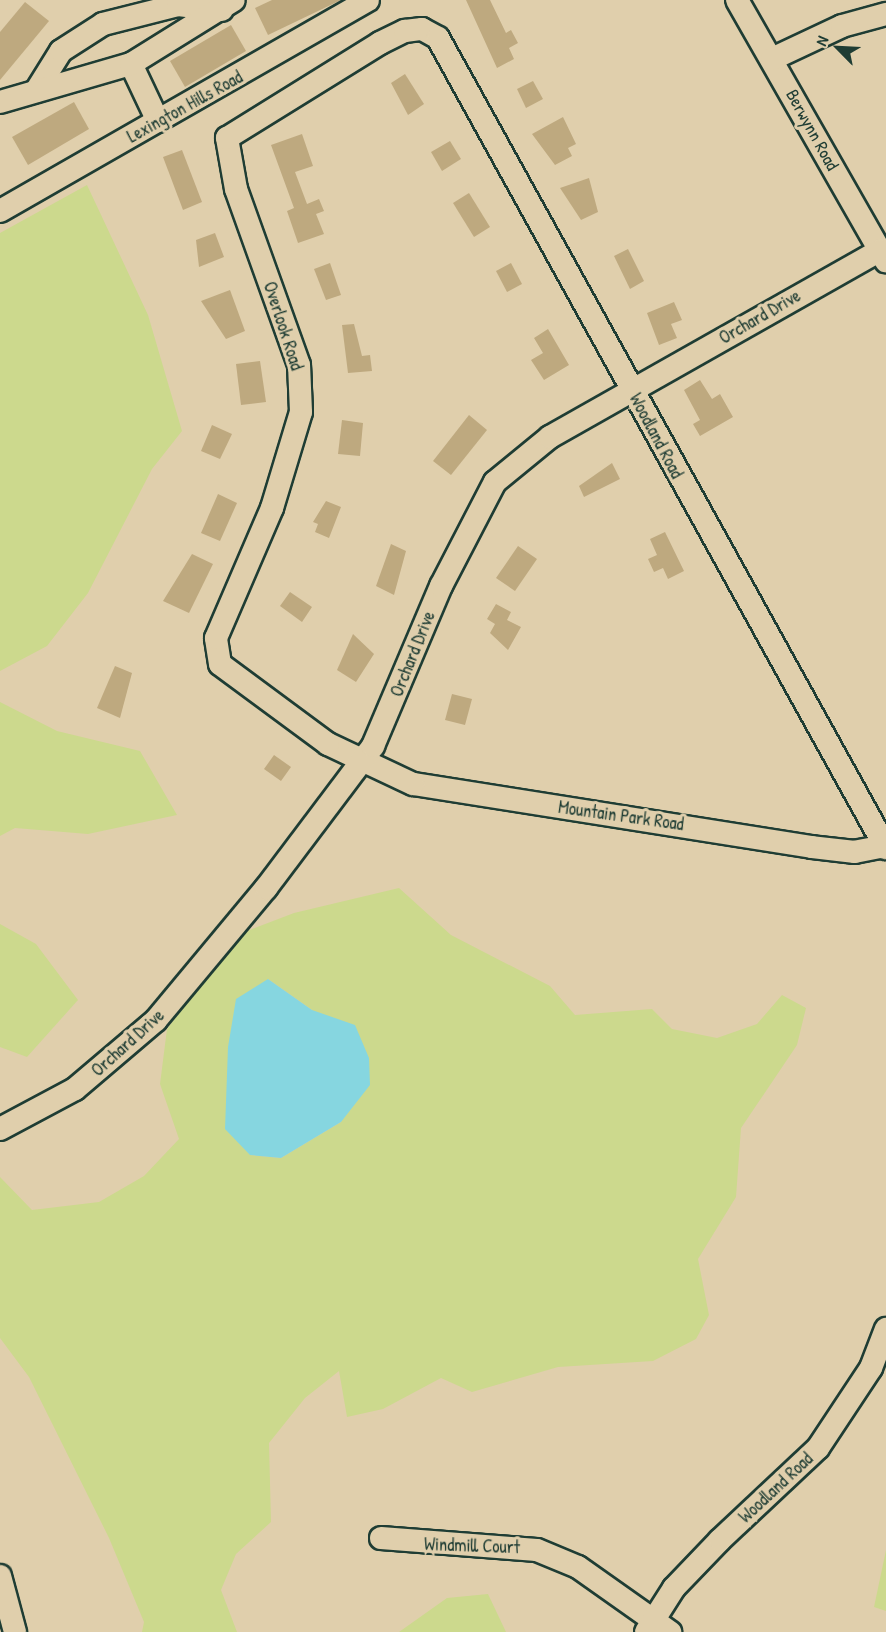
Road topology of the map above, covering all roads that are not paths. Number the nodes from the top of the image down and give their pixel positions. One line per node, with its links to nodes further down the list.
1 (368, 0): 10 (street, Lexington Hills Road)
2 (737, 0): 6 (street, Berwynn Road)
3 (228, 5): 7 (street); 8 (street)
4 (886, 14): 6 (street)
5 (422, 29): 13 (street, Woodland Road); 14 (street, Overlook Road)
6 (772, 59): 12 (street, Berwynn Road)
7 (131, 64): 8 (street); 10 (street)
8 (36, 91): 9 (street)
9 (0, 102)
10 (158, 121): 11 (street, Lexington Hills Road)
11 (0, 211)
12 (883, 256): 13 (street, Orchard Drive)
13 (631, 390): 14 (street, Orchard Drive); 15 (street, Woodland Road)
14 (362, 762): 15 (street, Mountain Park Road); 16 (street, Orchard Drive)
15 (885, 847)
16 (1, 1128)
17 (886, 1329): 20 (street, Woodland Road)
18 (381, 1538): 20 (street, Windmill Court)
19 (0, 1576): 21 (street)
20 (656, 1628)
21 (15, 1632)

